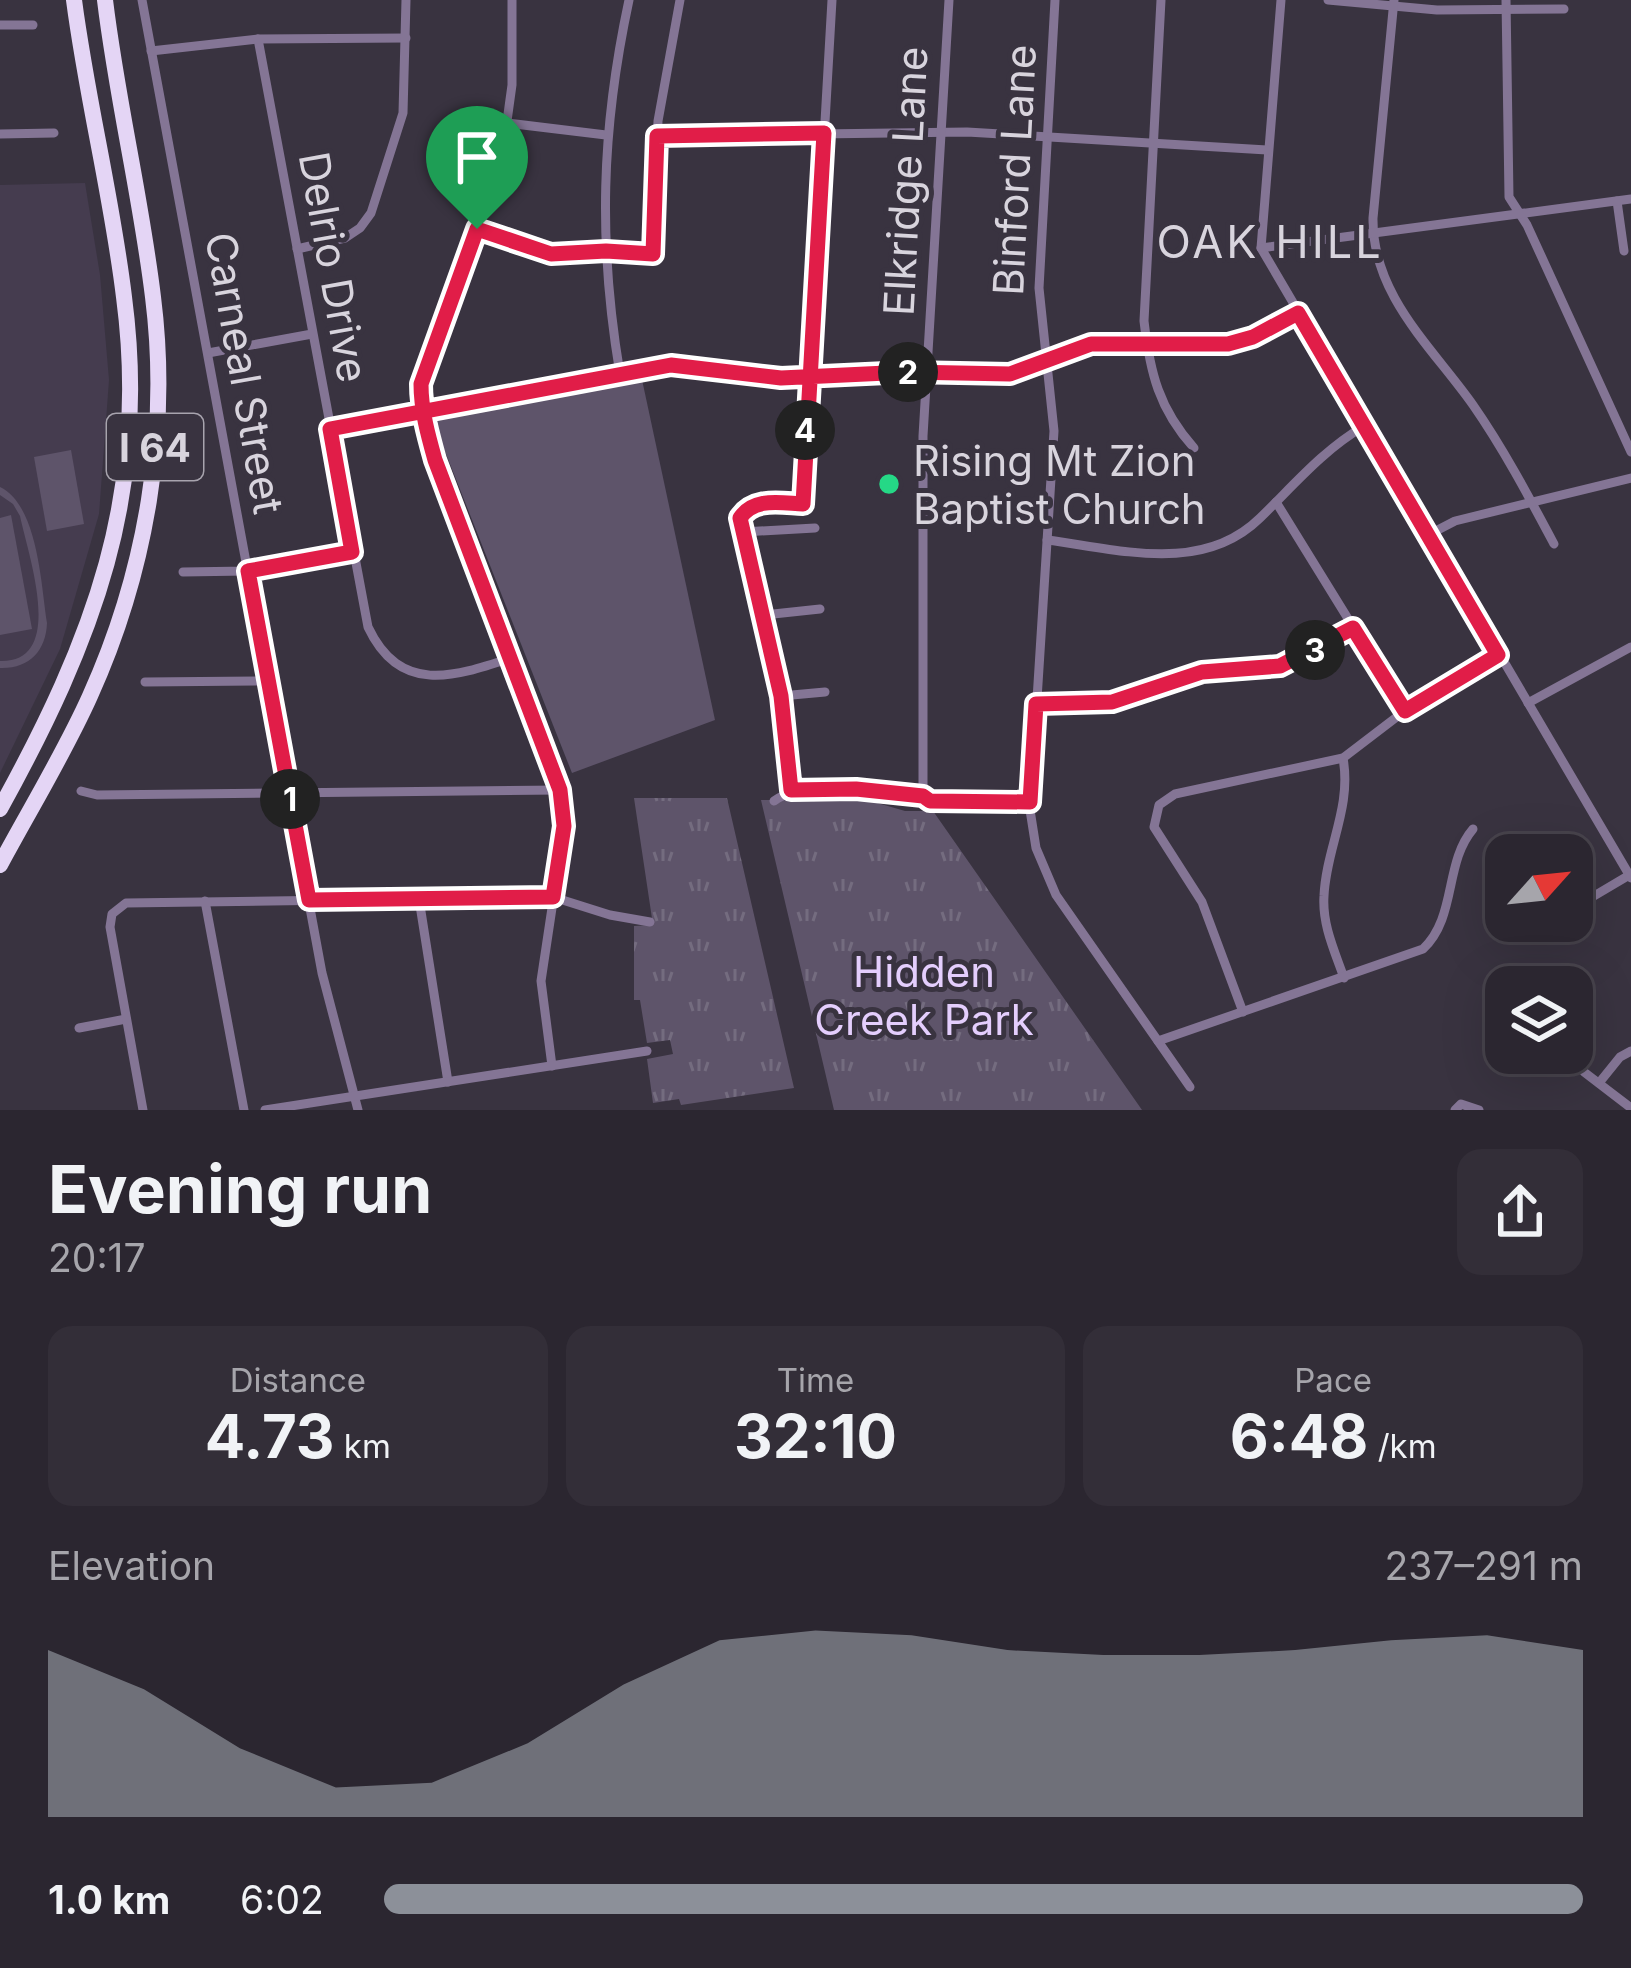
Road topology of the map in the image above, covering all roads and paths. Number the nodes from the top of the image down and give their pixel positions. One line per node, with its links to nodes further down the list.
1 (74, 0): 33 (highway, I 64)
2 (105, 0): 91 (highway, I 64)
3 (142, 0): 22 (street, Carneal Street)
4 (406, 0): 20 (street)
5 (512, 0): 23 (street)
6 (629, 0): 28 (street)
7 (680, 0): 29 (street)
8 (832, 0): 26 (street)
9 (949, 0): 24 (street, Elkridge Lane)
10 (1055, 0): 30 (street, Binford Lane)
11 (1161, 0): 31 (street)
12 (1281, 0): 32 (street)
13 (1328, 0): 14 (street)
14 (1394, 3): 15 (street); 38 (street)
15 (1506, 5): 17 (street); 36 (street)
16 (64, 6): 33 (highway)
17 (1564, 9)
18 (0, 25): 19 (street)
19 (33, 25)
20 (406, 38): 21 (street); 40 (street)
21 (258, 39): 22 (street); 40 (street, Delrio Drive)
22 (151, 51): 46 (street, Carneal Street)
23 (507, 123): 28 (street); 37 (street)
24 (941, 132): 26 (street); 30 (street); 48 (street, Elkridge Lane)
25 (55, 133): 27 (street)
26 (824, 133): 29 (street); 50 (street)
27 (0, 134)
28 (606, 135): 41 (street)
29 (657, 136): 41 (street)
30 (1047, 137): 31 (street); 47 (street, Binford Lane)
31 (1153, 144): 32 (street); 45 (street)
32 (1267, 151): 39 (street)
33 (103, 173): 89 (highway, I 64)
34 (1631, 199): 35 (street)
35 (1617, 201): 36 (street); 42 (street)
36 (1519, 213): 38 (street); 52 (street)
37 (477, 229): 41 (street); 51 (street)
38 (1373, 233): 39 (street); 59 (street)
39 (1261, 248): 43 (street)
40 (297, 249): 44 (street, Delrio Drive)
41 (606, 251): 49 (street)
42 (1624, 251)
43 (1298, 313): 45 (street); 53 (street)
44 (312, 334): 46 (street); 54 (street, Delrio Drive)
45 (1147, 342): 47 (street); 55 (street)
46 (208, 353): 66 (street, Carneal Street)
47 (1046, 361): 48 (street); 63 (street, Binford Lane)
48 (927, 373): 50 (street); 86 (street, Elkridge Lane)
49 (620, 374): 50 (street); 51 (street)
50 (808, 376): 61 (street)
51 (423, 412): 54 (street); 73 (street)
52 (1626, 424): 56 (street)
53 (1364, 426): 58 (street); 62 (street)
54 (330, 429): 65 (street, Delrio Drive)
55 (1194, 448)
56 (1631, 452)
57 (1631, 478): 59 (street)
58 (1276, 502): 63 (street); 70 (street)
59 (1530, 502): 62 (street); 64 (street)
60 (815, 528): 61 (street)
61 (743, 532): 69 (street)
62 (1427, 535): 72 (street)
63 (1047, 540): 78 (street, Binford Lane)
64 (1554, 544)
65 (352, 552): 66 (street); 73 (street, Delrio Drive)
66 (248, 571): 67 (street); 74 (street, Carneal Street)
67 (183, 572)
68 (820, 609): 69 (street)
69 (764, 615): 77 (street)
70 (1353, 628): 78 (street); 80 (street)
71 (1631, 647): 79 (street)
72 (1498, 655): 79 (street); 80 (street)
73 (511, 658): 82 (street)
74 (268, 681): 75 (street); 85 (street, Carneal Street)
75 (145, 682)
76 (825, 692): 77 (street)
77 (781, 696): 83 (street)
78 (1036, 704): 88 (street, Binford Lane)
79 (1528, 704): 92 (street)
80 (1405, 711): 81 (street)
81 (1343, 758): 99 (street); 100 (street)
82 (560, 790): 85 (street); 93 (street)
83 (791, 790): 86 (street); 87 (street)
84 (81, 791): 85 (street)
85 (289, 793): 96 (street, Carneal Street)
86 (923, 796): 88 (street)
87 (774, 801)
88 (1030, 802): 103 (street, Binford Lane)
89 (0, 809)
90 (1473, 829): 99 (street)
91 (0, 865)
92 (1631, 875): 94 (street)
93 (553, 897): 95 (street); 98 (street); 106 (street)
94 (1593, 897)
95 (419, 899): 96 (street); 108 (street)
96 (309, 900): 97 (street); 111 (street, Carneal Street)
97 (205, 902): 101 (street); 114 (street)
98 (650, 922)
99 (1344, 978): 100 (street)
100 (1243, 1012): 103 (street)
101 (126, 1019): 102 (street); 113 (street)
102 (79, 1028)
103 (1158, 1042): 110 (street, Binford Lane)
104 (647, 1051): 106 (street)
105 (1631, 1051): 109 (street)
106 (552, 1066): 108 (street)
107 (1587, 1074): 109 (street)
108 (448, 1082): 111 (street)
109 (1599, 1083): 112 (street)
110 (1190, 1087)
111 (354, 1096): 115 (street); 116 (street, Carneal Street)
112 (1631, 1108)
113 (143, 1110)
114 (244, 1110)
115 (265, 1110)
116 (358, 1110)
117 (1455, 1110): 118 (street)
118 (1479, 1110)

